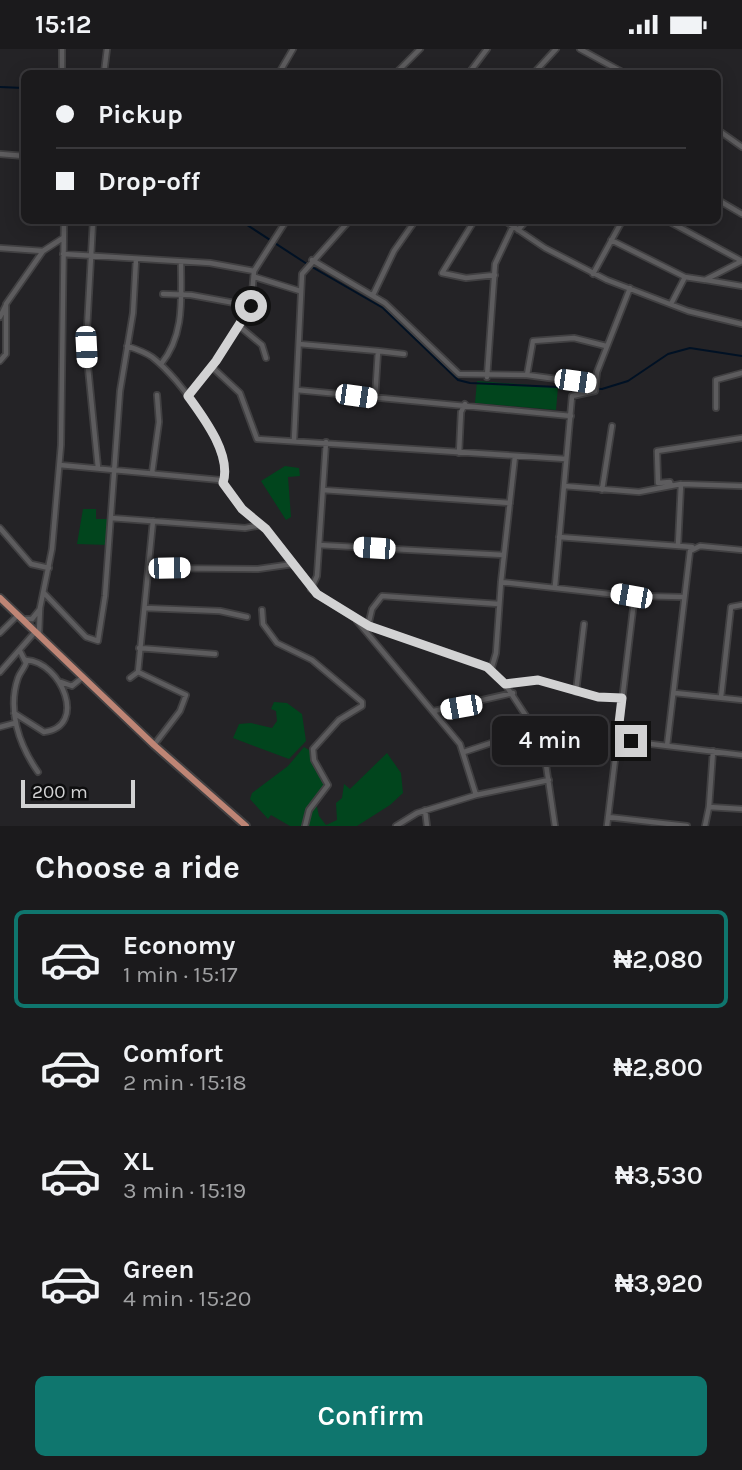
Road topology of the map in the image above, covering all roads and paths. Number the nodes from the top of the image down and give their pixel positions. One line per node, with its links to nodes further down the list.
1 (62, 49): 8 (street)
2 (107, 49): 9 (street)
3 (293, 49): 10 (street)
4 (419, 49): 11 (street)
5 (486, 49): 12 (street)
6 (556, 49): 13 (street)
7 (580, 49): 14 (street)
8 (62, 70)
9 (104, 70)
10 (281, 70)
11 (399, 70)
12 (471, 70)
13 (540, 70)
14 (618, 70)
15 (721, 132): 16 (street)
16 (742, 147)
17 (0, 154): 18 (street)
18 (21, 156)
19 (721, 201): 20 (street)
20 (742, 214)
21 (64, 224): 32 (street)
22 (93, 224): 36 (street)
23 (284, 224): 41 (street)
24 (346, 224): 40 (street)
25 (413, 224): 52 (street)
26 (472, 224): 43 (street)
27 (509, 224): 31 (street)
28 (521, 224): 31 (street)
29 (620, 224): 33 (street)
30 (674, 224): 46 (street)
31 (515, 228): 42 (street); 43 (street)
32 (63, 238): 35 (street); 37 (street)
33 (611, 240): 42 (street); 44 (street)
34 (0, 248): 35 (street)
35 (43, 251): 53 (street)
36 (90, 253): 37 (street); 38 (street); 89 (street)
37 (63, 254): 88 (street)
38 (136, 259): 39 (street); 60 (street)
39 (181, 262): 41 (street); 51 (street)
40 (310, 262): 49 (street); 52 (street)
41 (254, 271): 45 (street)
42 (593, 274): 48 (street)
43 (495, 275): 70 (street)
44 (685, 277): 46 (street); 54 (street)
45 (255, 278): 49 (street); 55 (street)
46 (705, 280): 47 (street)
47 (742, 286)
48 (630, 288): 54 (street); 61 (street)
49 (300, 291): 59 (street)
50 (163, 294): 51 (street)
51 (181, 294): 55 (street); 66 (street)
52 (373, 295): 70 (street)
53 (6, 304): 56 (street); 65 (street)
54 (671, 305): 57 (street)
55 (251, 306): 58 (street)
56 (0, 317)
57 (742, 324)
58 (239, 326): 64 (street); 67 (street)
59 (299, 344): 62 (street); 72 (street)
60 (127, 346): 66 (street); 90 (street)
61 (606, 347): 69 (street); 71 (street)
62 (378, 351): 63 (street); 75 (street)
63 (404, 354)
64 (265, 358)
65 (0, 361)
66 (160, 365): 74 (street)
67 (212, 367): 74 (street); 83 (street)
68 (742, 373): 78 (street)
69 (527, 375): 70 (street); 71 (street)
70 (487, 377)
71 (595, 388): 80 (street)
72 (297, 390): 75 (street); 83 (street)
73 (157, 395): 91 (street)
74 (188, 396): 92 (street)
75 (375, 399): 76 (street)
76 (452, 403): 77 (street); 79 (street)
77 (466, 404): 79 (street); 80 (street)
78 (716, 408)
79 (461, 412): 85 (street)
80 (571, 415): 87 (street)
81 (612, 426): 98 (street)
82 (742, 438): 95 (street)
83 (294, 440): 84 (street)
84 (326, 443): 85 (street); 97 (street)
85 (459, 453): 86 (street)
86 (515, 456): 87 (street); 99 (street)
87 (566, 459): 94 (street)
88 (60, 465): 89 (street); 111 (street)
89 (98, 468): 90 (street)
90 (116, 470): 91 (street); 100 (street)
91 (152, 473): 92 (street)
92 (223, 483): 102 (street)
93 (681, 484): 95 (street); 96 (street); 106 (street)
94 (564, 486): 98 (street); 104 (street)
95 (671, 486): 98 (street)
96 (742, 486)
97 (323, 490): 99 (street); 105 (street)
98 (603, 490)
99 (510, 503): 109 (street)
100 (111, 517): 101 (street); 116 (street)
101 (153, 521): 102 (street); 112 (street)
102 (262, 525): 110 (street)
103 (1, 528): 111 (street)
104 (559, 537): 106 (street); 114 (street)
105 (319, 545): 109 (street); 115 (street)
106 (678, 545): 107 (street)
107 (692, 547): 108 (street); 118 (street)
108 (742, 550)
109 (504, 555): 113 (street)
110 (293, 564): 112 (street); 115 (street)
111 (49, 568): 116 (street)
112 (149, 568): 123 (street)
113 (501, 582): 114 (street); 120 (street)
114 (555, 586): 117 (street)
115 (311, 589): 127 (street)
116 (44, 593): 122 (street)
117 (635, 597): 118 (street); 146 (street)
118 (682, 597): 145 (street)
119 (0, 598): 125 (main road)
120 (499, 604): 129 (street); 136 (street)
121 (742, 605): 147 (street)
122 (40, 608): 125 (street); 131 (street)
123 (145, 608): 126 (street); 132 (street)
124 (262, 610): 168 (street)
125 (20, 617): 130 (street); 131 (main road)
126 (247, 617)
127 (356, 619): 129 (street); 149 (street)
128 (584, 624): 143 (street)
129 (369, 626): 136 (street)
130 (0, 633)
131 (37, 634): 133 (street); 139 (main road)
132 (139, 647): 134 (street); 137 (street)
133 (20, 651): 135 (street); 138 (street)
134 (215, 653)
135 (26, 660): 141 (street); 150 (street)
136 (491, 670): 142 (street)
137 (138, 671): 140 (street); 155 (street)
138 (0, 672)
139 (83, 677): 141 (street); 155 (main road)
140 (130, 678)
141 (61, 683): 150 (street)
142 (505, 684): 143 (street); 144 (street)
143 (576, 692): 146 (street)
144 (513, 693): 149 (street); 153 (street)
145 (675, 693): 147 (street); 156 (street)
146 (622, 698): 154 (street)
147 (721, 698): 148 (street)
148 (742, 700)
149 (434, 711): 158 (street)
150 (14, 713): 151 (street)
151 (15, 723): 152 (street); 160 (street)
152 (0, 727)
153 (533, 729): 158 (street); 161 (street)
154 (617, 740): 156 (street); 166 (street)
155 (154, 745): 167 (main road)
156 (667, 746): 157 (street)
157 (713, 751): 159 (street); 163 (street)
158 (464, 752): 162 (street)
159 (742, 755)
160 (38, 772)
161 (549, 780): 162 (street); 171 (street)
162 (476, 796): 165 (street)
163 (709, 807): 164 (street); 174 (street)
164 (742, 809)
165 (425, 810): 169 (street); 170 (street)
166 (608, 817): 172 (street); 173 (street)
167 (246, 826)
168 (305, 826)
169 (396, 826)
170 (427, 826)
171 (555, 826)
172 (607, 826)
173 (687, 826)
174 (705, 826)

